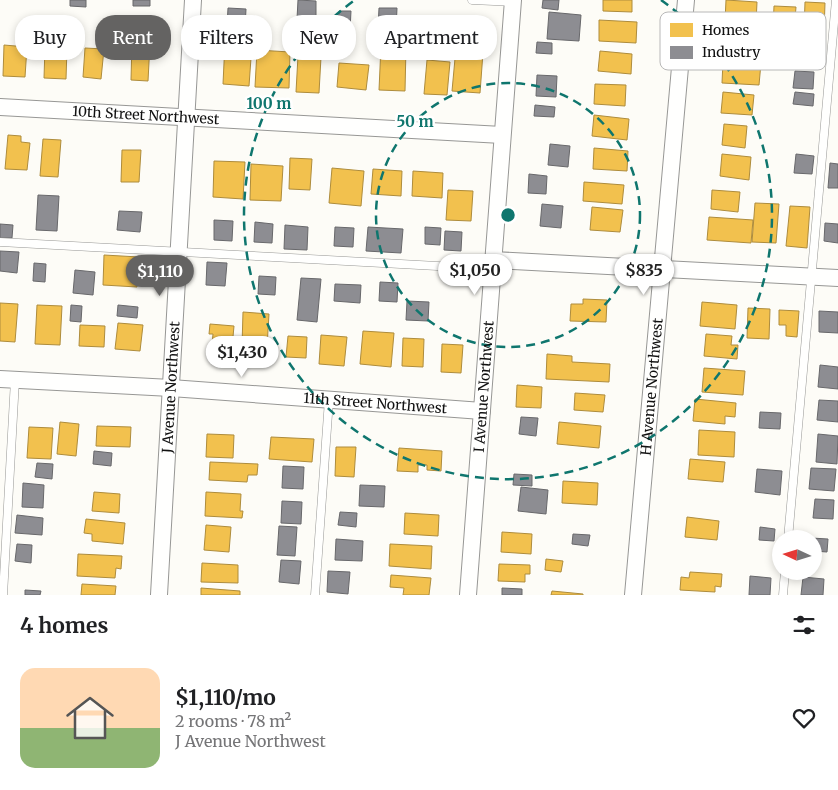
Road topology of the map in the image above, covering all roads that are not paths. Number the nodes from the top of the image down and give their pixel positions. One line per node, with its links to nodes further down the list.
1 (193, 0): 7 (street, J Avenue Northwest)
2 (472, 0): 4 (lane)
3 (836, 0): 13 (lane)
4 (513, 1): 8 (street, I Avenue Northwest)
5 (680, 70): 12 (street, H Avenue Northwest)
6 (0, 107): 7 (street, 10th Street Northwest)
7 (186, 117): 8 (street, 10th Street Northwest); 10 (street, J Avenue Northwest)
8 (502, 134): 11 (street, I Avenue Northwest)
9 (0, 242): 10 (lane)
10 (179, 252): 11 (lane); 16 (street, J Avenue Northwest)
11 (493, 265): 12 (street); 18 (street, I Avenue Northwest)
12 (662, 269): 13 (street); 25 (street, H Avenue Northwest)
13 (811, 277): 14 (street); 19 (lane)
14 (838, 278)
15 (8, 380): 16 (street, 11th Street Northwest); 21 (lane)
16 (171, 388): 17 (street, 11th Street Northwest); 22 (street, J Avenue Northwest)
17 (329, 400): 18 (street, 11th Street Northwest); 23 (lane)
18 (482, 411): 24 (street, I Avenue Northwest)
19 (789, 530)
20 (784, 580): 26 (lane)
21 (3, 595)
22 (159, 595)
23 (315, 595)
24 (468, 595)
25 (633, 595)
26 (783, 595)

